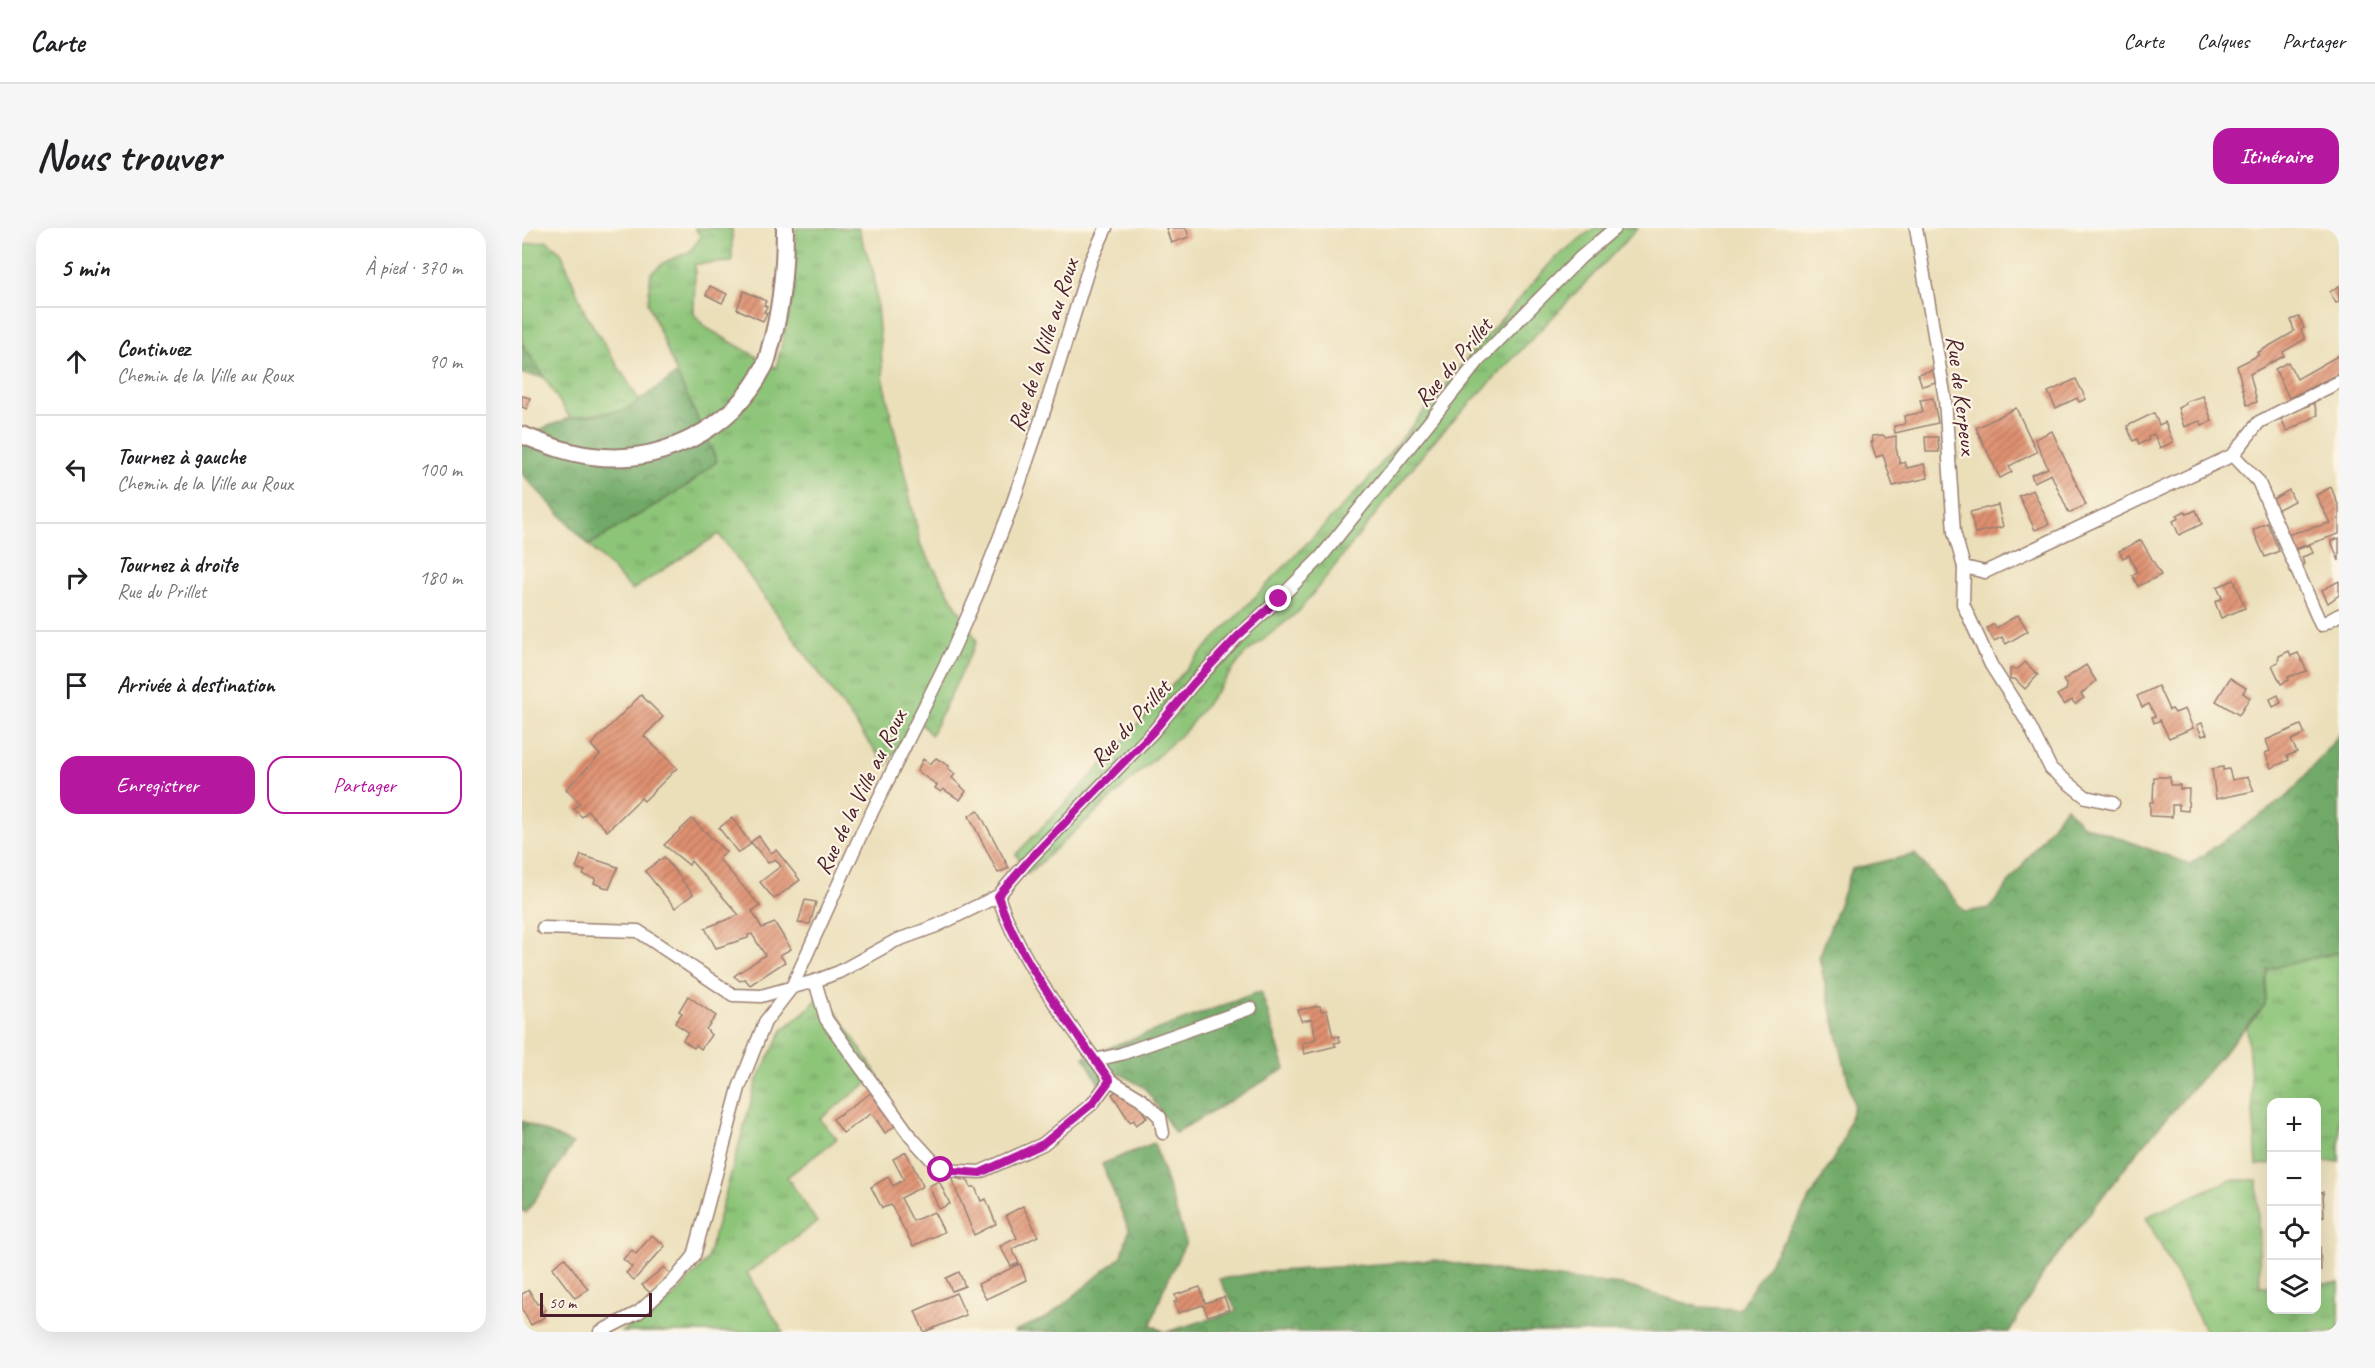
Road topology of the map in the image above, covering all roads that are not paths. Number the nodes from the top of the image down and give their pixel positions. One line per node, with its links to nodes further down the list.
1 (785, 228): 6 (main road)
2 (1106, 228): 14 (street, Rue de la Ville au Roux)
3 (1615, 228): 11 (street, Rue du Prillet)
4 (1916, 228): 8 (street, Rue de Kerpeux)
5 (2339, 382): 7 (street)
6 (522, 435)
7 (2233, 455): 8 (street); 9 (street)
8 (1964, 567): 10 (street, Rue de Kerpeux)
9 (2339, 615)
10 (2113, 803)
11 (998, 896): 13 (street, Rue du Prillet); 16 (street)
12 (543, 928): 14 (street, Rue du Prillet)
13 (815, 981): 14 (street, Rue du Prillet); 17 (street)
14 (792, 987): 19 (street, Rue de la Ville au Roux)
15 (1251, 1008): 16 (street)
16 (1095, 1060): 17 (street)
17 (1110, 1080): 18 (street)
18 (1162, 1132)
19 (600, 1332)

